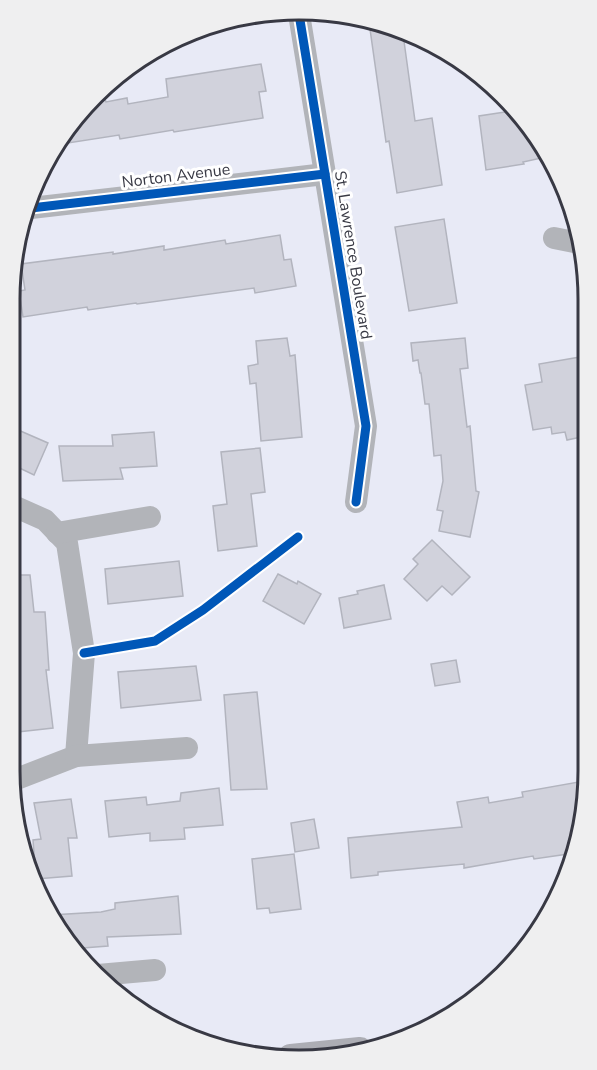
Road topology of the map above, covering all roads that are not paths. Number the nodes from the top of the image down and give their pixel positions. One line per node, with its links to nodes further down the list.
1 (300, 20): 2 (street, St. Lawrence Boulevard)
2 (325, 174): 3 (street, Norton Avenue); 6 (street, St. Lawrence Boulevard)
3 (35, 208)
4 (554, 238): 5 (street)
5 (571, 241)
6 (356, 502)
7 (20, 509): 9 (street)
8 (150, 517): 9 (street)
9 (57, 533): 11 (street)
10 (188, 748): 11 (street)
11 (76, 756): 12 (street)
12 (20, 778)
13 (155, 970): 14 (street)
14 (107, 974)

